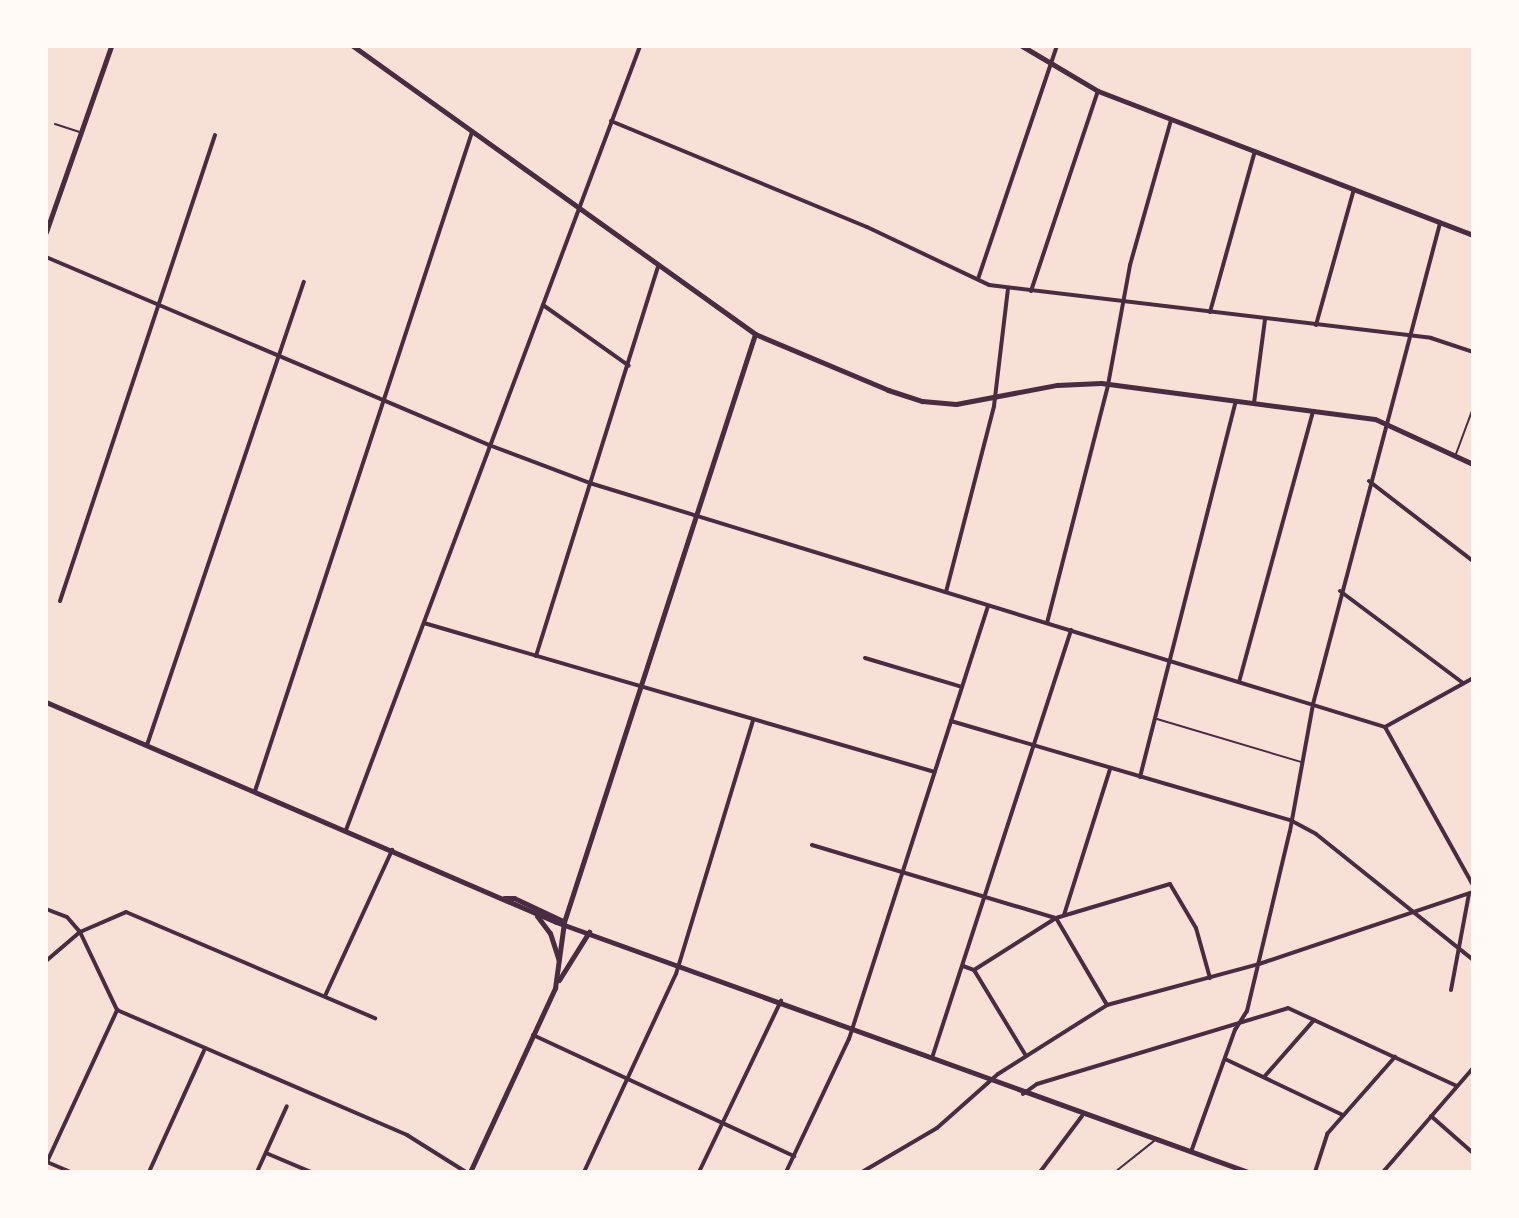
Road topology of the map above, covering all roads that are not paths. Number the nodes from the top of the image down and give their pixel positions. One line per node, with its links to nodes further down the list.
1 (111, 46): 11 (main road)
2 (353, 46): 12 (main road)
3 (640, 46): 9 (street)
4 (1022, 46): 6 (main road)
5 (1057, 46): 6 (street)
6 (1051, 66): 7 (main road); 22 (street)
7 (1098, 91): 8 (main road); 25 (street)
8 (1171, 120): 14 (main road); 26 (street)
9 (611, 121): 16 (street); 22 (street)
10 (55, 124): 11 (lane)
11 (80, 132): 18 (main road)
12 (472, 132): 16 (main road); 39 (street)
13 (215, 135): 27 (street)
14 (1255, 151): 15 (main road); 29 (street)
15 (1354, 189): 17 (main road); 31 (street)
16 (578, 208): 21 (main road); 28 (street)
17 (1440, 222): 19 (main road); 33 (street)
18 (46, 232)
19 (1473, 235)
20 (46, 257): 27 (street)
21 (658, 266): 32 (main road); 36 (street)
22 (978, 279): 24 (street)
23 (304, 282): 35 (street)
24 (1008, 288): 25 (street); 38 (street)
25 (1031, 291): 26 (street)
26 (1122, 301): 29 (street); 37 (street)
27 (160, 305): 35 (street); 54 (street)
28 (542, 305): 36 (street); 45 (street)
29 (1210, 312): 30 (street)
30 (1265, 319): 31 (street); 41 (street)
31 (1316, 325): 33 (street)
32 (755, 334): 38 (main road); 50 (main road)
33 (1408, 336): 34 (street); 44 (street)
34 (1473, 352)
35 (279, 356): 39 (street); 73 (street)
36 (629, 366): 49 (street)
37 (1108, 385): 38 (main road); 40 (main road); 57 (street)
38 (995, 397): 53 (street)
39 (384, 401): 45 (street); 79 (street)
40 (1236, 401): 41 (main road); 61 (street)
41 (1254, 403): 43 (main road)
42 (1473, 408): 46 (lane)
43 (1313, 411): 44 (main road); 63 (street)
44 (1384, 422): 46 (main road); 48 (street)
45 (489, 445): 49 (street); 56 (street)
46 (1456, 455): 47 (main road)
47 (1473, 464)
48 (1369, 481): 51 (street); 52 (street)
49 (593, 484): 50 (street); 59 (street)
50 (693, 515): 53 (street); 65 (main road)
51 (1473, 561)
52 (1340, 591): 64 (street); 68 (street)
53 (946, 592): 55 (street)
54 (60, 601)
55 (988, 606): 57 (street); 66 (street)
56 (424, 623): 59 (street); 81 (street)
57 (1047, 623): 58 (street)
58 (1071, 630): 61 (street); 74 (street)
59 (536, 656): 65 (street)
60 (865, 658): 66 (street)
61 (1171, 661): 63 (street); 69 (street)
62 (1473, 678): 64 (street)
63 (1239, 682): 68 (street)
64 (1463, 683): 72 (street)
65 (639, 686): 70 (street); 94 (main road)
66 (962, 687): 71 (street)
67 (46, 702): 73 (main road)
68 (1313, 704): 72 (street); 75 (street)
69 (1155, 719): 75 (lane); 78 (street)
70 (753, 720): 77 (street); 100 (street)
71 (951, 721): 74 (street); 77 (street)
72 (1385, 727): 85 (street)
73 (147, 745): 79 (main road)
74 (1034, 745): 76 (street); 87 (street)
75 (1302, 762): 80 (street)
76 (1111, 768): 78 (street); 92 (street)
77 (935, 772): 84 (street)
78 (1140, 777): 80 (street)
79 (255, 791): 81 (main road)
80 (1292, 821): 90 (street); 101 (street)
81 (346, 830): 83 (main road)
82 (812, 845): 84 (street)
83 (392, 850): 88 (main road); 108 (street)
84 (902, 872): 87 (street); 115 (street)
85 (1473, 885)
86 (1471, 893): 90 (street); 97 (street)
87 (985, 897): 93 (street); 103 (street)
88 (504, 898): 91 (main road); 94 (main road)
89 (46, 909): 95 (street)
90 (1415, 912): 97 (street); 101 (street)
91 (535, 913): 94 (main road); 102 (main road)
92 (1064, 915): 93 (street); 105 (street)
93 (1056, 918): 104 (street); 110 (street)
94 (564, 922): 96 (main road); 102 (main road)
95 (80, 932): 99 (street); 108 (street); 111 (street)
96 (592, 932): 100 (main road); 106 (main road)
97 (1462, 950): 98 (street); 107 (street)
98 (1473, 960)
99 (46, 961)
100 (679, 964): 109 (main road); 124 (street)
101 (1259, 964): 105 (street); 114 (street)
102 (560, 965): 106 (main road)
103 (963, 966): 104 (street); 120 (street)
104 (974, 970): 118 (street)
105 (1210, 978): 110 (street)
106 (555, 988): 116 (main road)
107 (1451, 990)
108 (325, 996): 112 (street)
109 (781, 1001): 115 (main road); 132 (street)
110 (1107, 1005): 118 (street)
111 (117, 1010): 117 (street); 138 (street)
112 (375, 1018)
113 (1314, 1020): 114 (street); 119 (street); 123 (street)
114 (1241, 1021): 121 (street); 127 (street)
115 (852, 1027): 120 (main road); 137 (street)
116 (533, 1035): 124 (street); 143 (main road)
117 (204, 1051): 140 (street); 143 (street)
118 (1026, 1056): 125 (street)
119 (1395, 1057): 126 (street); 129 (street)
120 (932, 1058): 125 (main road)
121 (1225, 1059): 123 (street); 134 (street)
122 (1473, 1068): 126 (street)
123 (1264, 1077): 129 (street)
124 (627, 1079): 132 (street); 144 (street)
125 (992, 1081): 127 (main road); 147 (street)
126 (1457, 1086): 131 (street)
127 (1023, 1094): 130 (main road)
128 (287, 1106): 135 (street)
129 (1343, 1115): 151 (street)
130 (1082, 1116): 133 (main road); 148 (street)
131 (1431, 1116): 136 (street); 152 (street)
132 (723, 1123): 137 (street); 145 (street)
133 (1154, 1141): 134 (main road); 149 (lane)
134 (1191, 1152): 150 (main road)
135 (266, 1153): 141 (street); 142 (street)
136 (1473, 1153)
137 (794, 1156): 146 (street)
138 (47, 1163): 139 (street)
139 (70, 1172)
140 (149, 1172)
141 (257, 1172)
142 (311, 1172)
143 (468, 1172)
144 (584, 1172)
145 (699, 1172)
146 (786, 1172)
147 (862, 1172)
148 (1040, 1172)
149 (1115, 1172)
150 (1248, 1172)
151 (1315, 1172)
152 (1383, 1172)

